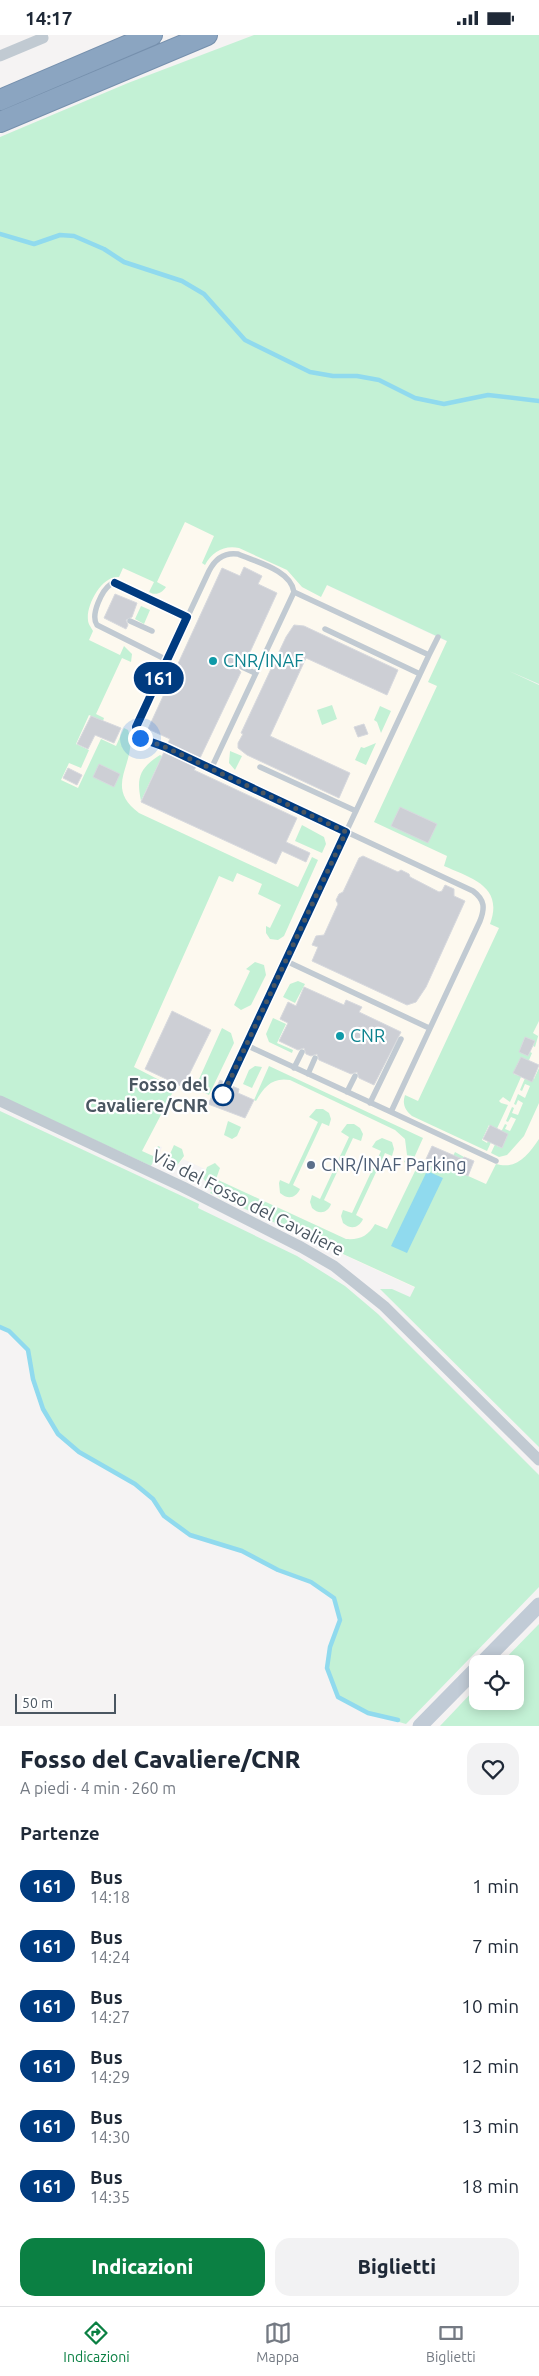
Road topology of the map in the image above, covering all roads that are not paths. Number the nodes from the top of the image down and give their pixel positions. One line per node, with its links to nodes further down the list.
1 (152, 35): 5 (highway)
2 (45, 36): 4 (street)
3 (204, 37): 6 (highway)
4 (0, 56)
5 (0, 100)
6 (0, 122)
7 (294, 592): 8 (lane); 13 (lane); 16 (lane)
8 (187, 617): 14 (lane); 14 (lane)
9 (130, 621): 11 (lane)
10 (325, 629): 17 (lane)
11 (152, 631)
12 (438, 637): 13 (lane)
13 (429, 655): 17 (lane)
14 (167, 660): 19 (lane)
15 (242, 667): 16 (lane)
16 (255, 673): 19 (lane)
17 (420, 674): 20 (lane)
18 (260, 767): 20 (lane)
19 (211, 769): 21 (lane)
20 (356, 811): 21 (lane)
21 (346, 832): 22 (lane); 23 (lane)
22 (286, 961): 23 (lane); 25 (lane)
23 (429, 1028): 35 (lane)
24 (400, 1039): 34 (lane)
25 (246, 1045): 28 (lane); 32 (lane)
26 (302, 1052): 28 (lane)
27 (315, 1058): 29 (lane)
28 (294, 1068): 29 (lane)
29 (308, 1074): 31 (lane)
30 (355, 1076): 31 (lane)
31 (347, 1092): 34 (lane)
32 (221, 1099)
33 (0, 1101): 37 (street, Via del Fosso del Cavaliere)
34 (370, 1103): 35 (lane)
35 (391, 1112): 36 (lane)
36 (496, 1161)
37 (539, 1461)
38 (539, 1605): 39 (main road)
39 (490, 1655)
40 (469, 1676): 41 (main road)
41 (420, 1726)

